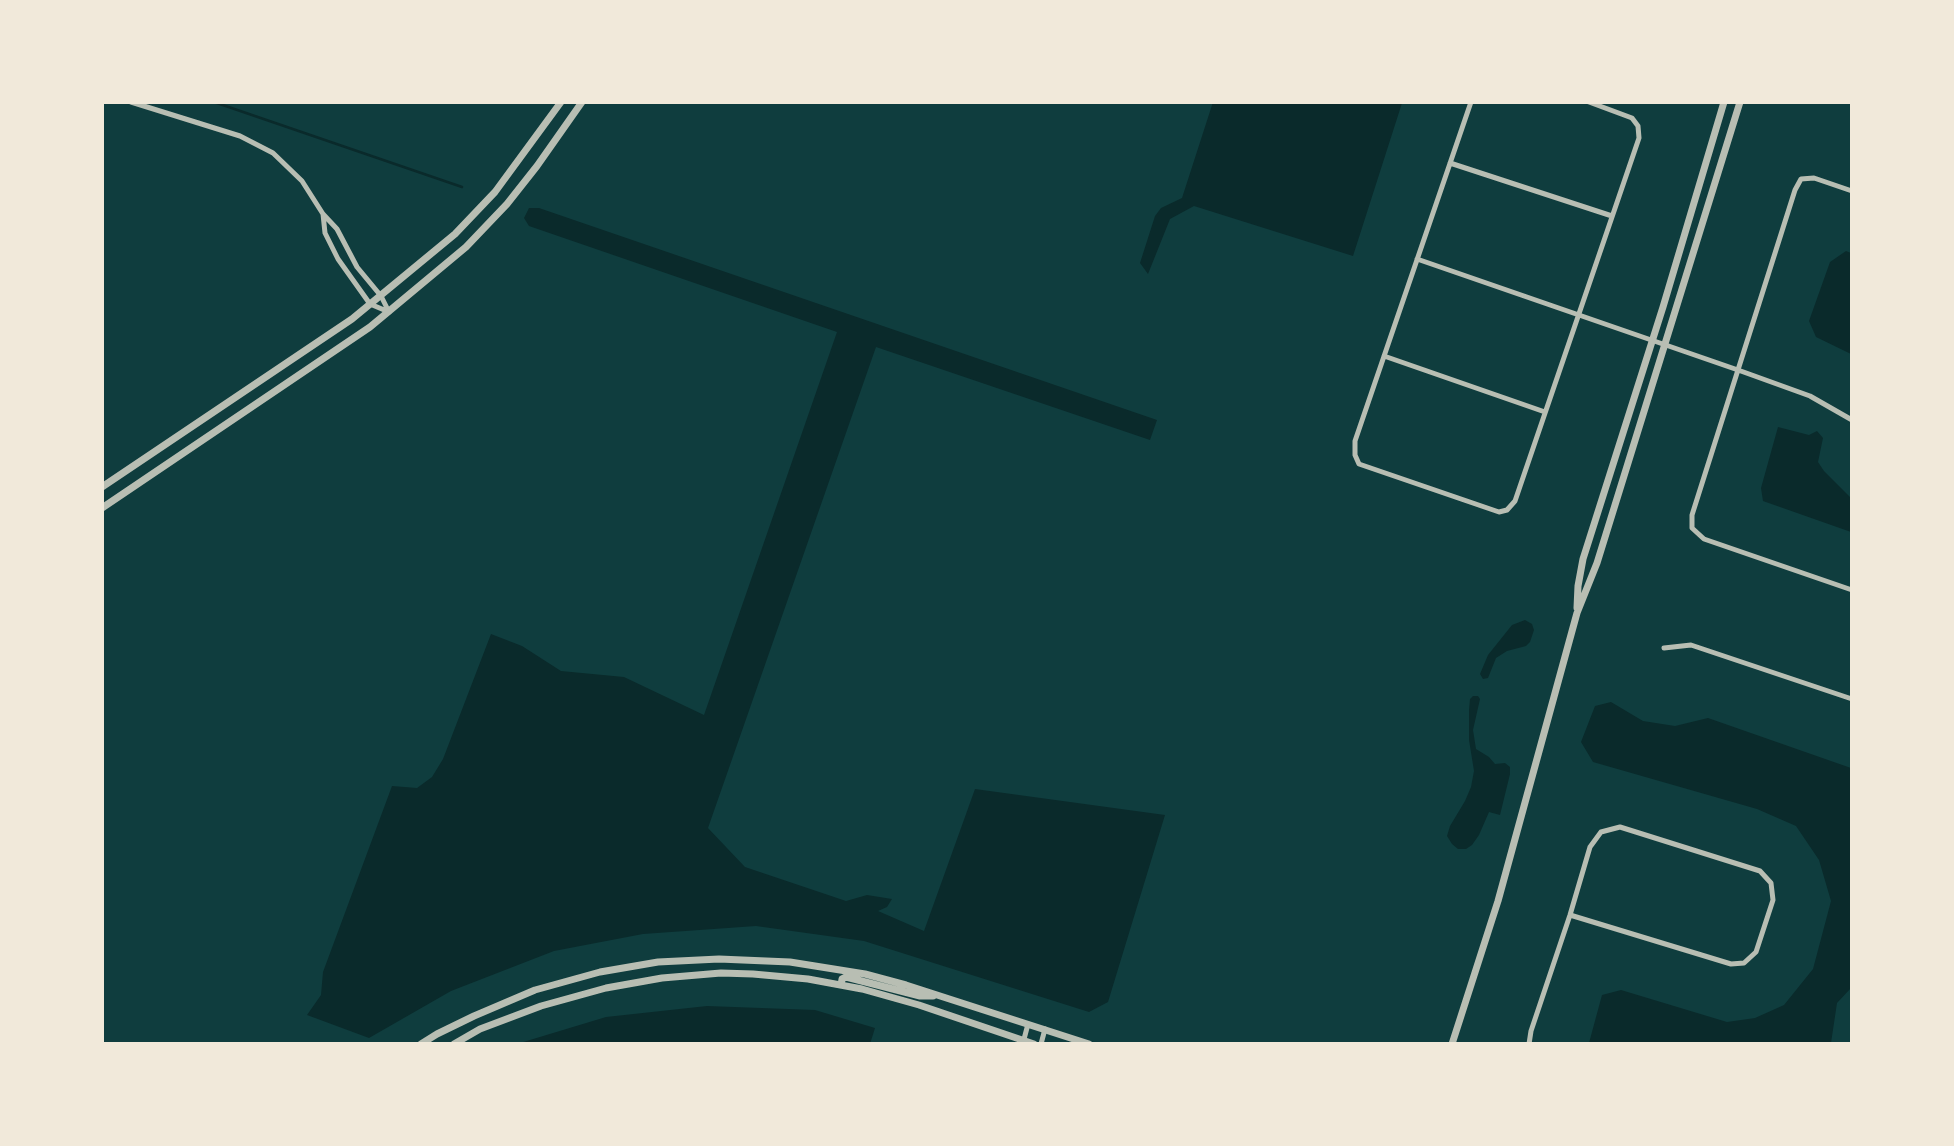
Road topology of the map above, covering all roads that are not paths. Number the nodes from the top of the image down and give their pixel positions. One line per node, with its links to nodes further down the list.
1 (131, 102): 10 (street)
2 (561, 102): 13 (street)
3 (582, 102): 15 (street)
4 (1471, 102): 8 (street)
5 (1589, 102): 11 (street)
6 (1724, 102): 17 (street)
7 (1740, 102): 18 (street)
8 (1450, 164): 11 (street); 12 (street)
9 (1852, 191): 20 (street)
10 (323, 214): 13 (street); 14 (street)
11 (1612, 216): 16 (street)
12 (1417, 259): 16 (street); 19 (street)
13 (381, 296): 14 (street); 15 (street)
14 (370, 304): 15 (street); 23 (street)
15 (388, 312): 24 (street)
16 (1578, 315): 17 (street); 21 (street)
17 (1652, 340): 18 (street); 26 (street)
18 (1666, 344): 20 (street); 26 (street)
19 (1384, 356): 21 (street); 21 (street)
20 (1738, 370): 22 (street); 25 (street)
21 (1545, 412)
22 (1852, 420)
23 (102, 487)
24 (102, 508)
25 (1852, 590)
26 (1577, 613): 40 (street)
27 (1664, 648): 28 (street)
28 (1852, 699)
29 (1570, 915): 29 (street); 41 (street)
30 (840, 985): 31 (street); 34 (street); 36 (street)
31 (941, 996): 32 (street); 35 (street)
32 (1028, 1024): 33 (street); 34 (street)
33 (1045, 1029): 38 (street); 39 (street)
34 (1023, 1042): 37 (street)
35 (421, 1044)
36 (454, 1044)
37 (1034, 1044)
38 (1041, 1044)
39 (1089, 1044)
40 (1452, 1044)
41 (1529, 1044)

